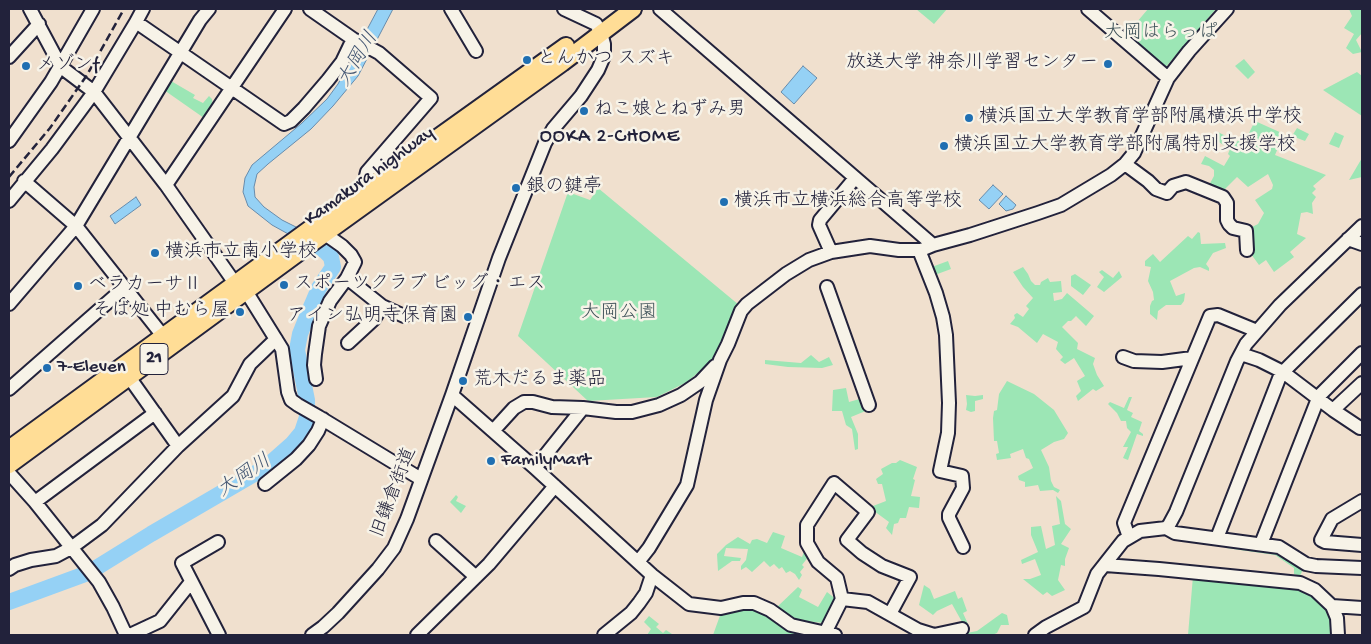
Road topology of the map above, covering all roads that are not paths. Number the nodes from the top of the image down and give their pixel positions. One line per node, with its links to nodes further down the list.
1 (30, 9): 15 (street)
2 (92, 9): 21 (street)
3 (143, 9): 14 (street)
4 (208, 9): 19 (street)
5 (285, 9): 23 (street)
6 (310, 9): 17 (street)
7 (450, 9): 18 (street)
8 (564, 9): 16 (street)
9 (616, 9): 16 (main road, Kamakura highway / 21)
10 (633, 9): 16 (main road, Kamakura highway / 21)
11 (660, 9): 28 (street)
12 (1088, 9): 22 (street)
13 (1227, 9): 22 (street)
14 (136, 22): 19 (street); 24 (street)
15 (39, 24): 20 (street); 21 (street)
16 (598, 29): 30 (main road, Kamakura highway / 21); 35 (main road, Kamakura highway / 21); 64 (street, 旧鎌倉街道)
17 (353, 39): 23 (street); 30 (street)
18 (476, 51)
19 (180, 54): 23 (street); 25 (street)
20 (9, 57)
21 (61, 67): 24 (street); 26 (street)
22 (1168, 78): 27 (street)
23 (231, 88): 31 (street)
24 (94, 92): 25 (street); 29 (street)
25 (129, 138): 31 (street); 33 (street)
26 (9, 141)
27 (1125, 164): 38 (street); 40 (street)
28 (856, 178): 38 (street); 41 (street)
29 (24, 181): 32 (street); 33 (street)
30 (372, 185): 35 (main road, Kamakura highway / 21)
31 (166, 186): 43 (street)
32 (9, 201)
33 (76, 226): 45 (street); 47 (street)
34 (1362, 226): 36 (street)
35 (319, 230): 42 (street); 43 (main road, Kamakura highway / 21)
36 (1348, 238): 37 (street); 50 (street)
37 (1362, 244)
38 (933, 245): 39 (street)
39 (919, 250): 41 (street); 90 (street)
40 (1247, 250)
41 (831, 252): 58 (street)
42 (347, 278): 48 (street); 61 (street)
43 (241, 287): 51 (main road, Kamakura highway / 21); 52 (street); 60 (main road, Kamakura highway / 21)
44 (827, 287): 66 (street)
45 (124, 288): 51 (street); 63 (street)
46 (1362, 294): 59 (street)
47 (9, 304)
48 (382, 306): 49 (street); 53 (street)
49 (404, 316)
50 (1257, 331): 55 (street); 57 (street)
51 (163, 336): 74 (main road, Kamakura highway / 21)
52 (276, 339): 70 (street); 73 (street)
53 (348, 343)
54 (1362, 353): 65 (street)
55 (1241, 354): 59 (street); 83 (street)
56 (1123, 357): 57 (street)
57 (1192, 358): 84 (street)
58 (720, 360): 67 (street); 92 (street)
59 (1283, 372): 65 (street); 85 (street)
60 (129, 377): 69 (street); 75 (main road, Kamakura highway / 21)
61 (316, 379)
62 (1362, 383): 68 (street)
63 (9, 389)
64 (452, 395): 72 (street); 78 (street, 旧鎌倉街道)
65 (1318, 398): 68 (street); 88 (street)
66 (869, 405)
67 (582, 408): 72 (street); 76 (street)
68 (1334, 410): 71 (street)
69 (155, 413): 73 (street); 82 (street)
70 (321, 418): 78 (street); 79 (street)
71 (1362, 428)
72 (493, 431): 76 (street)
73 (178, 446): 91 (street)
74 (9, 449)
75 (9, 465)
76 (535, 468): 80 (street)
77 (9, 473): 82 (street)
78 (421, 479): 108 (street, 旧鎌倉街道)
79 (265, 484)
80 (555, 486): 92 (street); 97 (street)
81 (1362, 501): 89 (street)
82 (35, 502): 91 (street)
83 (1166, 528): 84 (street); 85 (street)
84 (1129, 536): 93 (street)
85 (1217, 538): 88 (street)
86 (436, 541): 97 (street)
87 (218, 542): 98 (street)
88 (1261, 544): 94 (street)
89 (1362, 545)
90 (963, 547)
91 (71, 548): 95 (street); 105 (street)
92 (638, 562): 96 (street)
93 (1104, 565): 100 (street); 111 (street)
94 (1362, 568)
95 (9, 569)
96 (652, 575): 104 (street); 110 (street)
97 (476, 577): 109 (street)
98 (191, 582): 106 (street); 107 (street)
99 (842, 599): 102 (street); 102 (street); 104 (street)
100 (1332, 606): 101 (street); 112 (street)
101 (1362, 608)
102 (890, 614): 103 (street)
103 (962, 629)
104 (830, 634)
105 (126, 635)
106 (130, 635)
107 (219, 635)
108 (312, 635)
109 (417, 635)
110 (606, 635)
111 (1035, 635)
112 (1338, 635)

